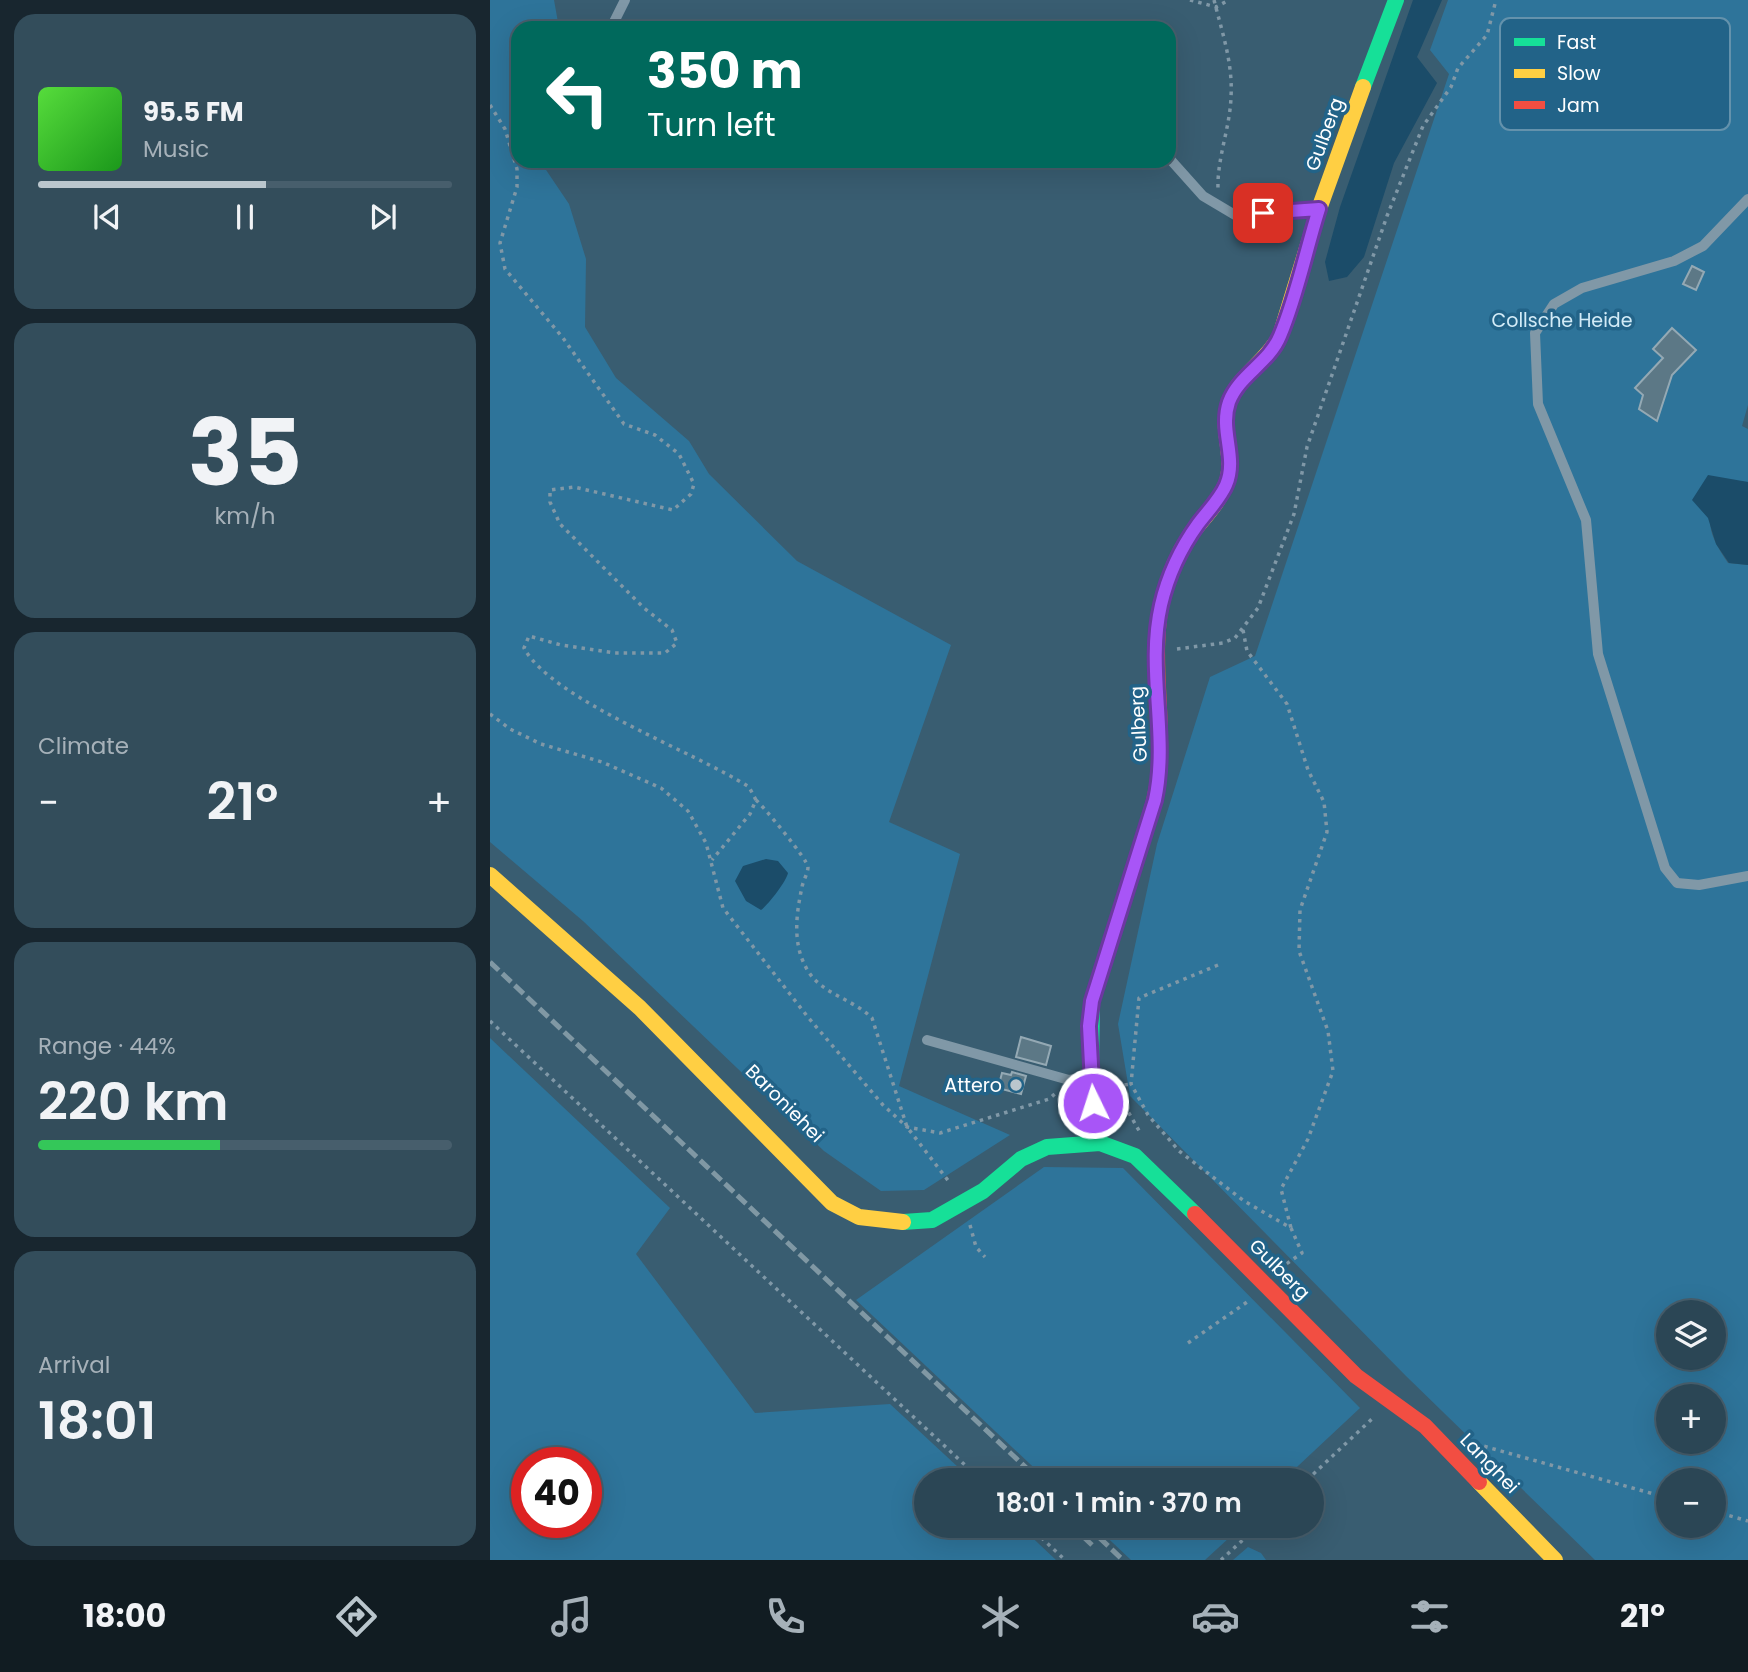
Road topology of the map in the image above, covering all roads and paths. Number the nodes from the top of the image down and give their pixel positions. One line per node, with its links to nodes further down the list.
1 (625, 0): 8 (lane)
2 (1190, 0): 7 (path)
3 (1214, 0): 7 (path)
4 (1229, 0): 7 (path)
5 (1396, 0): 15 (street, Gulberg)
6 (1496, 0): 16 (path)
7 (1216, 7): 14 (path)
8 (614, 21)
9 (490, 105): 10 (path)
10 (511, 149)
11 (1176, 166): 14 (lane)
12 (517, 168): 19 (path)
13 (1748, 199): 22 (lane)
14 (1219, 205): 15 (lane)
15 (1319, 209): 17 (street, Gulberg)
16 (1243, 629): 17 (path); 31 (path)
17 (1155, 654): 26 (street, Gulberg)
18 (490, 713): 20 (path)
19 (756, 800): 20 (path); 28 (path)
20 (712, 860): 28 (path)
21 (490, 875): 30 (street, Baroniehei)
22 (1748, 876)
23 (1218, 965): 31 (path)
24 (490, 1021): 37 (path)
25 (927, 1040): 27 (lane)
26 (1091, 1076): 27 (lane); 29 (street, Gulberg)
27 (1069, 1080): 28 (path)
28 (907, 1127): 30 (path)
29 (1100, 1143): 30 (street, Baroniehei); 33 (street, Gulberg)
30 (962, 1205): 32 (path)
31 (1291, 1228): 33 (path)
32 (985, 1257)
33 (1267, 1283): 34 (path); 35 (street, Gulberg)
34 (1188, 1343)
35 (1390, 1402): 38 (path); 46 (street, Langhei)
36 (1464, 1440): 39 (path)
37 (968, 1468)
38 (1320, 1468)
39 (1656, 1495)
40 (1726, 1515): 41 (path)
41 (1748, 1521)
42 (1042, 1538): 44 (path)
43 (1245, 1538): 45 (path)
44 (1065, 1560)
45 (1221, 1560)
46 (1555, 1560)

